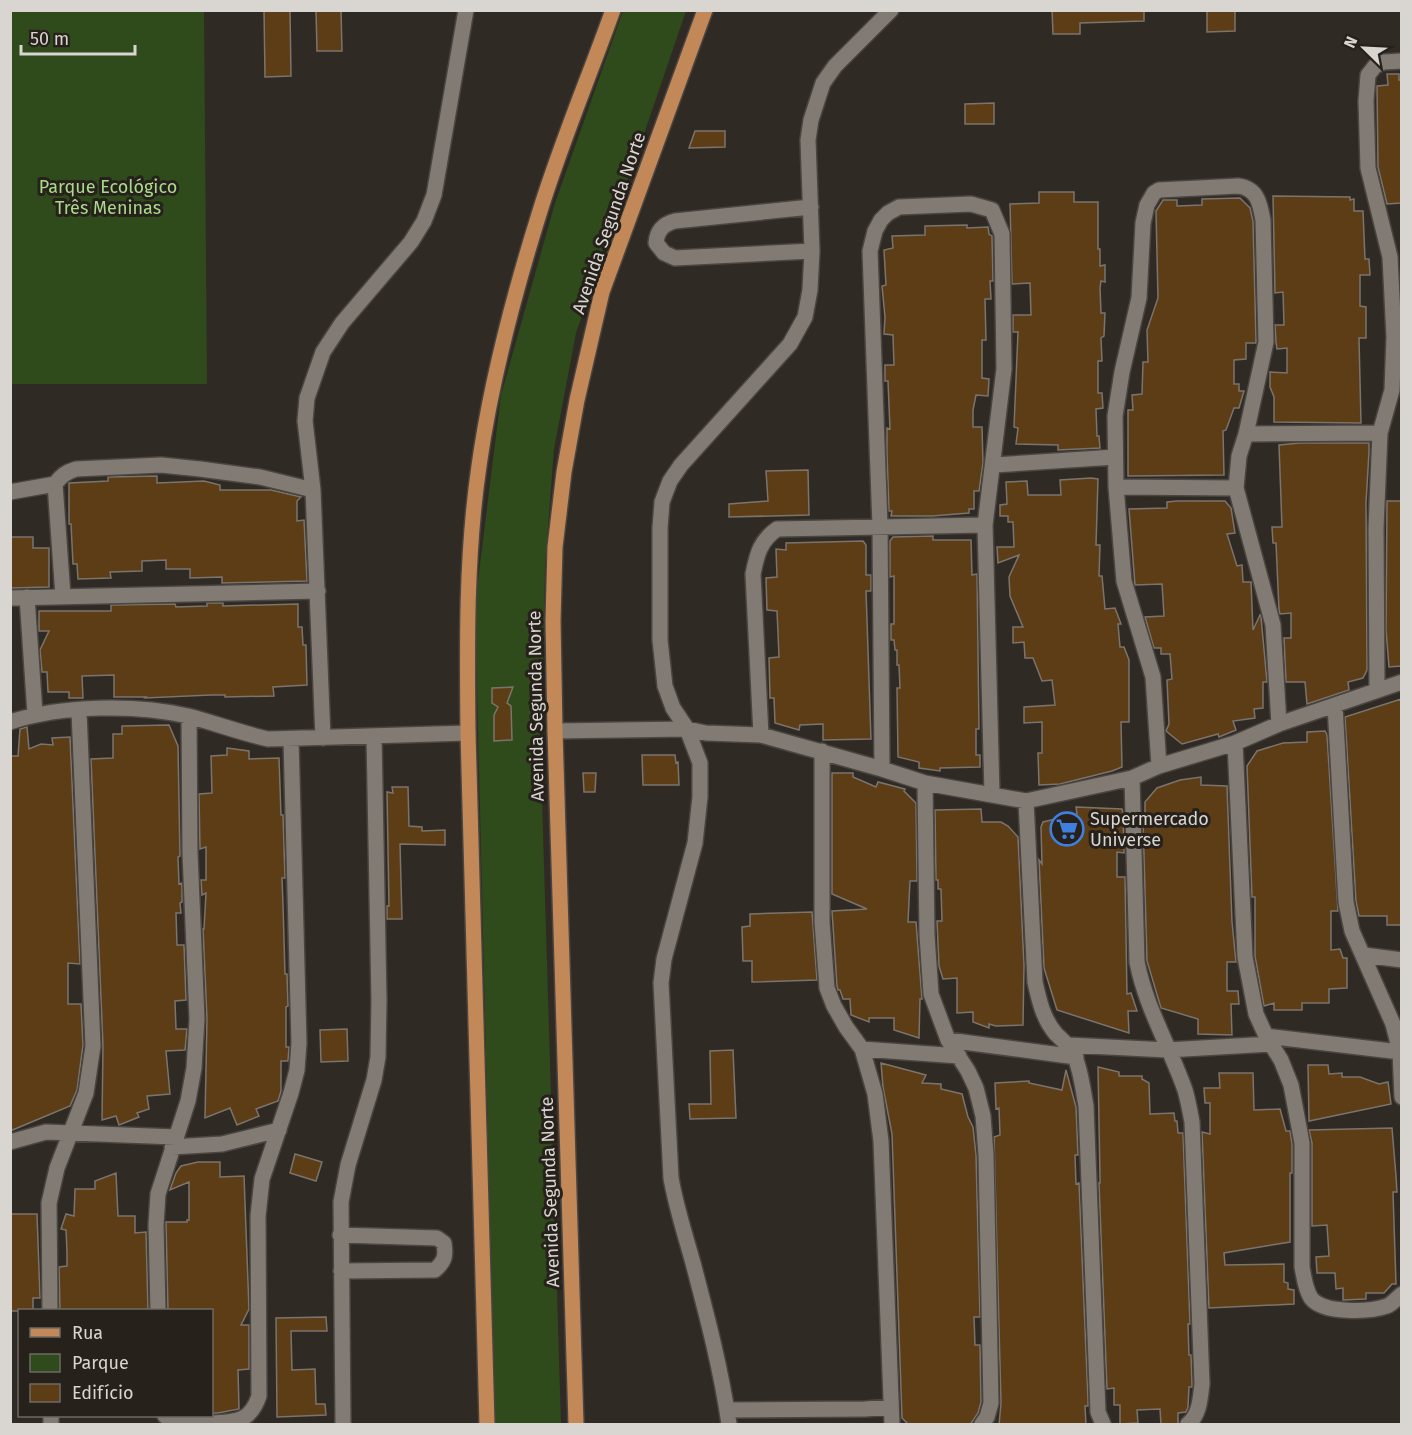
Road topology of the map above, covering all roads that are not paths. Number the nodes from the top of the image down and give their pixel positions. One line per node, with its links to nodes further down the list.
1 (466, 10): 16 (street)
2 (613, 10): 34 (main road)
3 (705, 10): 33 (main road, Avenida Segunda Norte)
4 (891, 10): 6 (street)
5 (1401, 61): 8 (street)
6 (810, 207): 7 (street); 7 (street)
7 (812, 251): 32 (street)
8 (1397, 390): 9 (street)
9 (1380, 433): 10 (street); 25 (street)
10 (1246, 434): 11 (street); 15 (street)
11 (1116, 457): 12 (street); 14 (street)
12 (994, 465): 18 (street); 19 (street)
13 (56, 484): 16 (street); 17 (street); 21 (street)
14 (1116, 487): 15 (street); 41 (street)
15 (1236, 488): 31 (street)
16 (314, 490): 20 (street)
17 (10, 492)
18 (985, 525): 19 (street); 45 (street)
19 (880, 526): 35 (street); 42 (street)
20 (318, 591): 21 (street); 37 (street)
21 (63, 596): 22 (street)
22 (27, 597): 23 (street); 28 (street)
23 (10, 598)
24 (1401, 682): 25 (street)
25 (1377, 690): 26 (street)
26 (1335, 705): 31 (street); 47 (street)
27 (79, 711): 28 (street); 29 (street); 58 (street)
28 (35, 714): 30 (street)
29 (189, 717): 38 (street); 60 (street)
30 (10, 722)
31 (1279, 724): 39 (street)
32 (687, 729): 33 (street); 35 (street); 68 (street)
33 (555, 730): 72 (main road, Avenida Segunda Norte)
34 (468, 733): 36 (street); 71 (main road)
35 (761, 735): 40 (street)
36 (374, 736): 37 (street); 61 (street)
37 (323, 738): 38 (street)
38 (291, 739): 57 (street)
39 (1234, 743): 41 (street); 50 (street)
40 (822, 751): 42 (street); 51 (street)
41 (1159, 766): 43 (street)
42 (882, 768): 44 (street)
43 (1132, 778): 46 (street); 52 (street)
44 (926, 783): 45 (street); 49 (street)
45 (992, 794): 46 (street)
46 (1026, 801): 53 (street)
47 (1364, 956): 48 (street); 54 (street)
48 (1401, 960)
49 (948, 1040): 53 (street); 55 (street)
50 (1268, 1040): 52 (street); 54 (street); 63 (street)
51 (862, 1049): 55 (street); 66 (street)
52 (1167, 1050): 53 (street); 69 (street)
53 (1072, 1051): 75 (street)
54 (1400, 1052): 56 (street)
55 (959, 1056): 74 (street)
56 (1401, 1097)
57 (279, 1130): 60 (street); 67 (street)
58 (71, 1132): 59 (street); 60 (street); 64 (street)
59 (10, 1142)
60 (174, 1142): 65 (street)
61 (340, 1235): 62 (street); 62 (street)
62 (341, 1271): 70 (street)
63 (1401, 1294)
64 (50, 1309)
65 (158, 1309)
66 (891, 1407): 68 (street); 73 (street)
67 (166, 1417)
68 (728, 1417)
69 (1194, 1423)
70 (343, 1425)
71 (487, 1425)
72 (576, 1425)
73 (892, 1425)
74 (982, 1425)
75 (1103, 1425)

